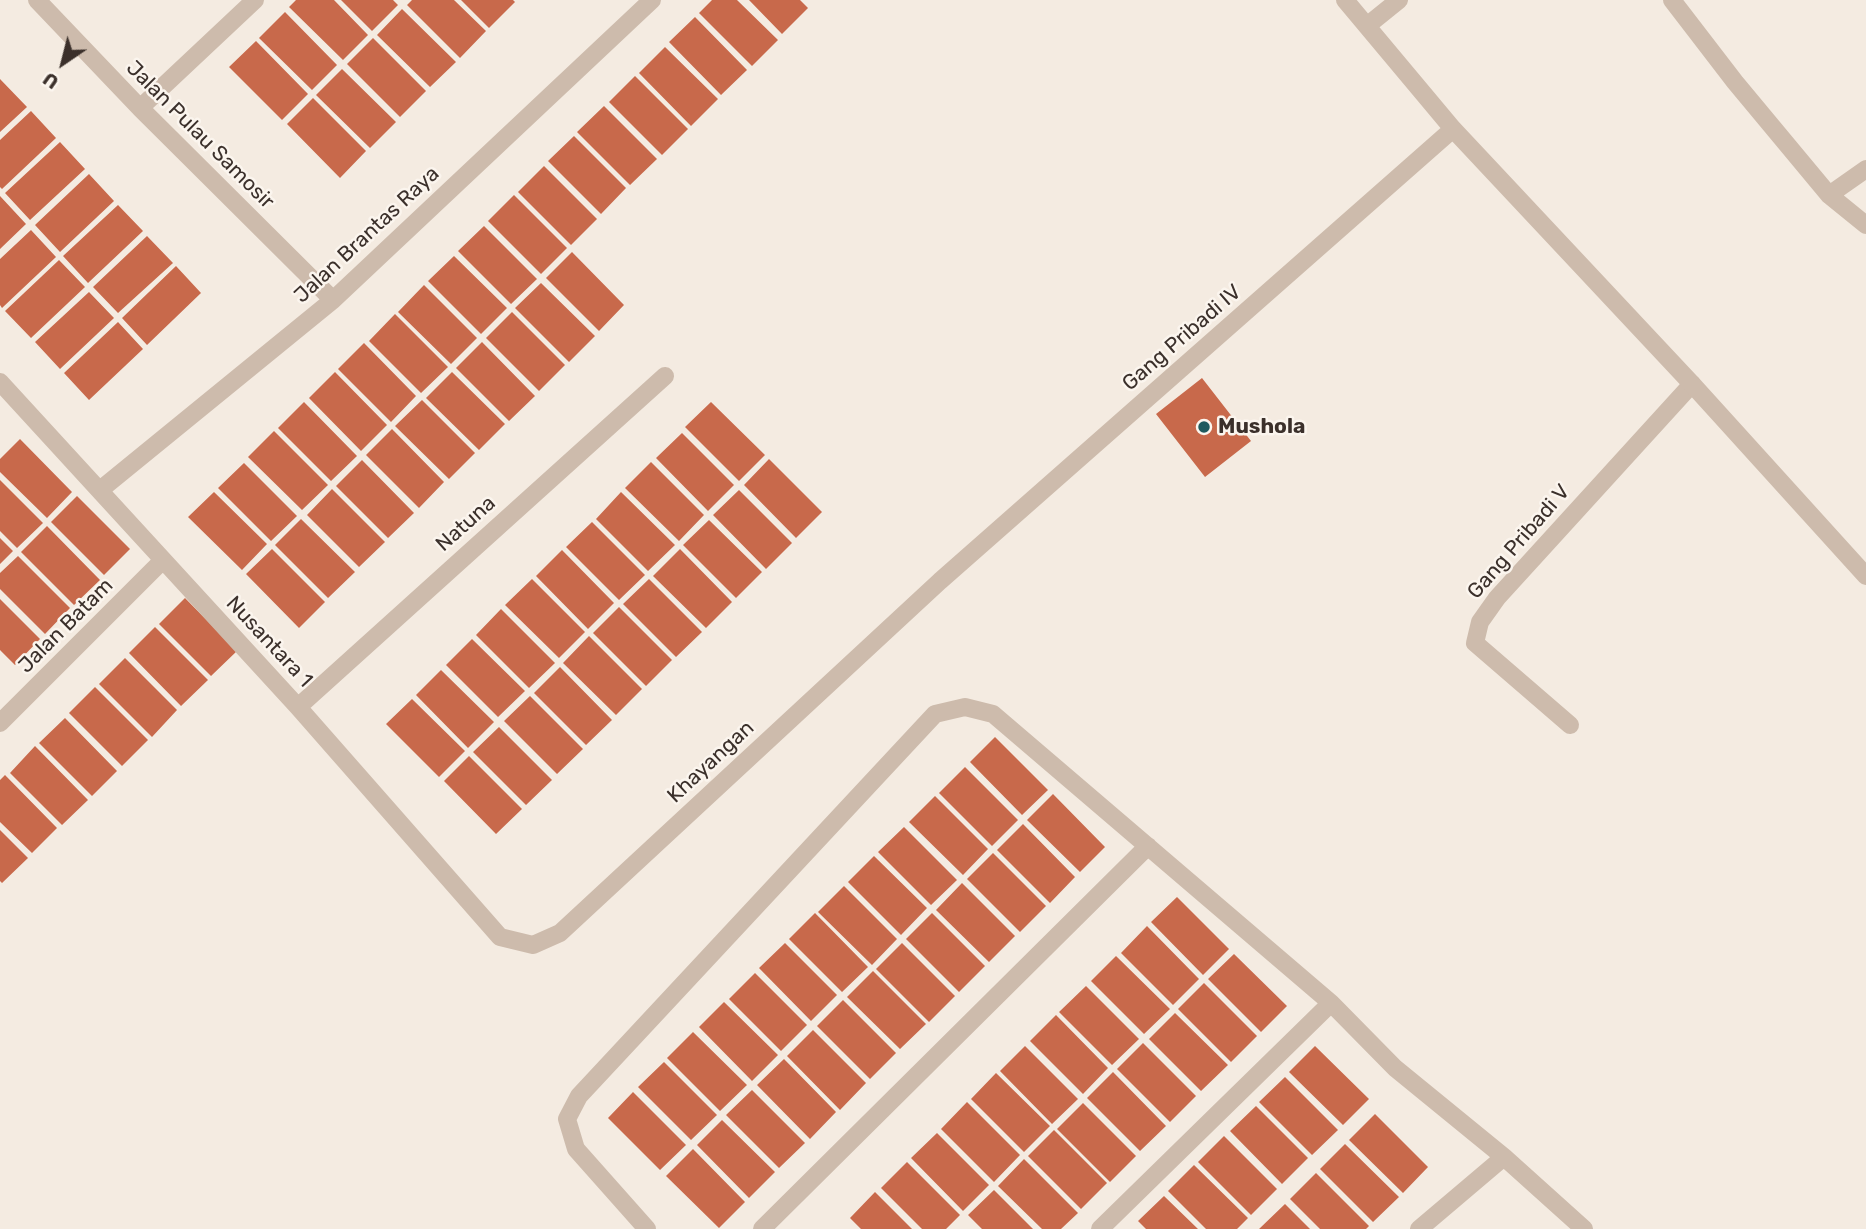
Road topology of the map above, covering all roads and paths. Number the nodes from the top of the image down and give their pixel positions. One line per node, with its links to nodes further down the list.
1 (37, 0): 8 (street, Jalan Pulau Samosir)
2 (255, 0): 8 (street)
3 (652, 0): 13 (street, Jalan Brantas Raya)
4 (1345, 0): 7 (street)
5 (1399, 0): 7 (street)
6 (1672, 0): 11 (street)
7 (1368, 25): 9 (street)
8 (140, 108): 13 (street, Jalan Pulau Samosir)
9 (1453, 129): 15 (street); 20 (street, Gang Pribadi IV)
10 (1866, 169): 11 (street)
11 (1829, 195): 12 (street)
12 (1866, 225)
13 (333, 300): 17 (street, Jalan Brantas Raya)
14 (665, 376): 21 (street, Natuna)
15 (1692, 384): 19 (street); 23 (street, Gang Pribadi V)
16 (4, 394): 17 (street, Nusantara 1)
17 (100, 490): 18 (street, Nusantara 1)
18 (163, 560): 21 (street, Nusantara 1); 22 (street, Jalan Batam)
19 (1866, 576)
20 (940, 581): 25 (street, Khayangan)
21 (298, 706): 25 (street, Nusantara 1)
22 (0, 723)
23 (1570, 725)
24 (1148, 846): 26 (street); 28 (street); 29 (street)
25 (500, 937)
26 (1331, 1003): 27 (street); 30 (street)
27 (1504, 1157): 31 (street); 32 (street)
28 (646, 1229)
29 (762, 1229)
30 (1100, 1229)
31 (1419, 1229)
32 (1584, 1229)

